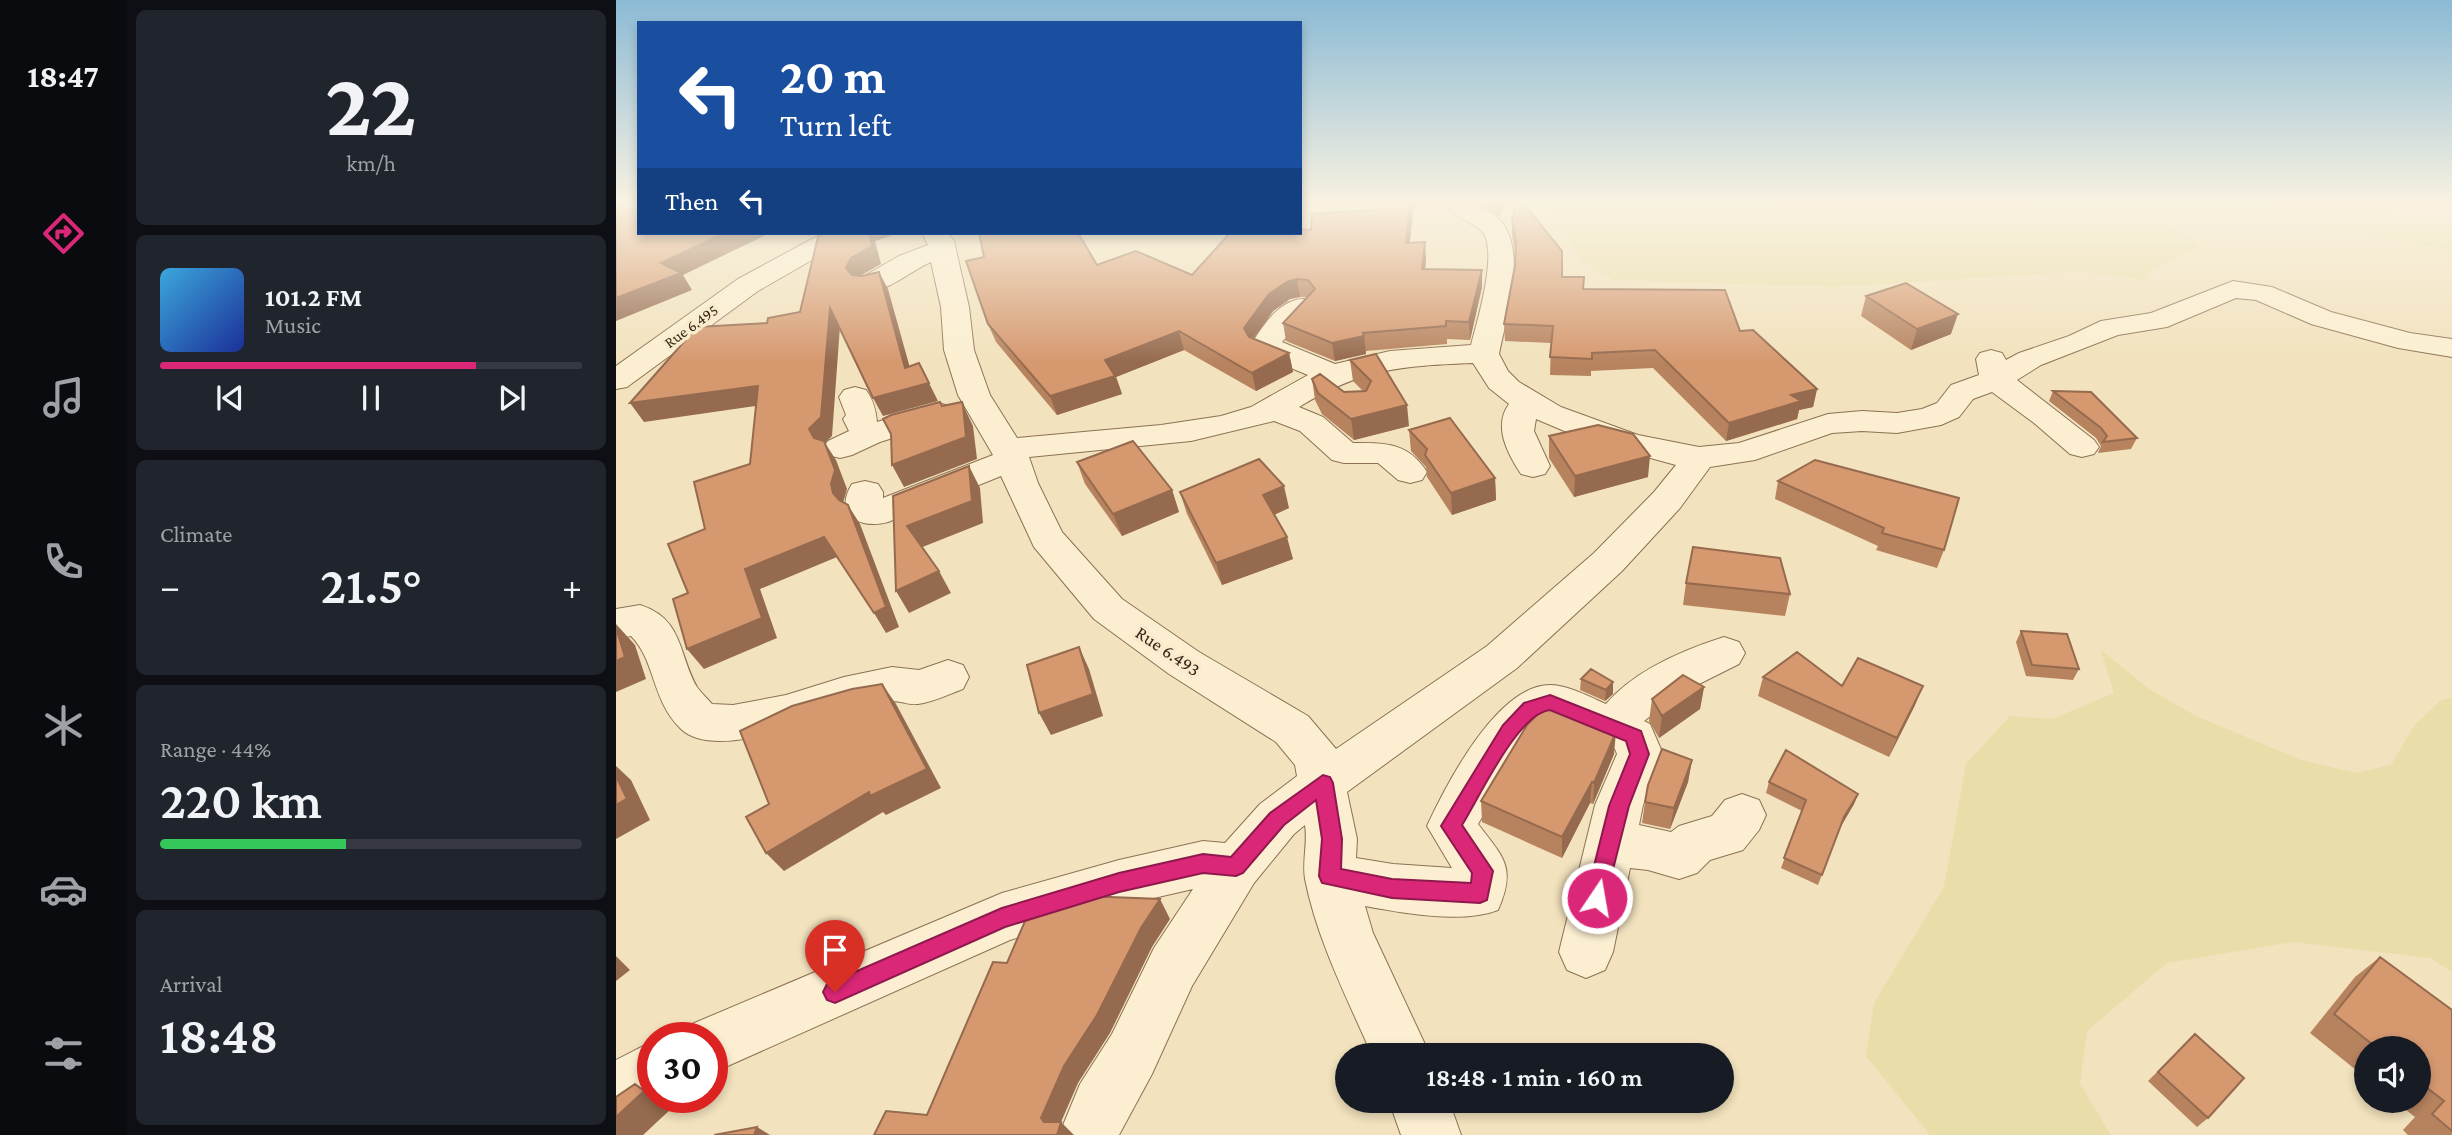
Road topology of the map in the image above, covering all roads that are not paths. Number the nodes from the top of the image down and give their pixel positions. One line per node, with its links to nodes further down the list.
1 (798, 257): 11 (street, Rue 6.495)
2 (915, 257): 5 (street)
3 (941, 257): 13 (street, Rue 6.493)
4 (1501, 257): 8 (street)
5 (872, 284)
6 (1301, 306): 10 (street)
7 (2452, 348): 9 (street)
8 (1483, 354): 10 (street); 15 (street)
9 (1994, 370): 17 (street); 19 (street)
10 (1332, 376): 14 (street); 16 (street)
11 (616, 380)
12 (855, 397): 13 (street)
13 (981, 403): 18 (street, Rue 6.493)
14 (1356, 404)
15 (1532, 405): 19 (street); 20 (street)
16 (1270, 410): 18 (street); 21 (street)
17 (2082, 447)
18 (1011, 455): 22 (street); 27 (street, Rue 6.493)
19 (1699, 458): 27 (street)
20 (1533, 466)
21 (1410, 472)
22 (865, 492)
23 (616, 624): 25 (street)
24 (1724, 653): 26 (street)
25 (948, 677)
26 (1614, 726): 29 (street); 31 (street)
27 (1323, 783): 30 (street); 31 (street, Rue 6.493)
28 (1742, 815): 29 (street)
29 (1609, 844): 32 (street)
30 (1236, 867): 33 (street); 38 (street)
31 (1330, 876): 34 (street, Rue 6.493)
32 (1586, 952)
33 (728, 1037)
34 (1396, 1043)
35 (637, 1081): 36 (street)
36 (616, 1095)
37 (1423, 1113): 39 (street)
38 (1089, 1135)
39 (1431, 1135)

